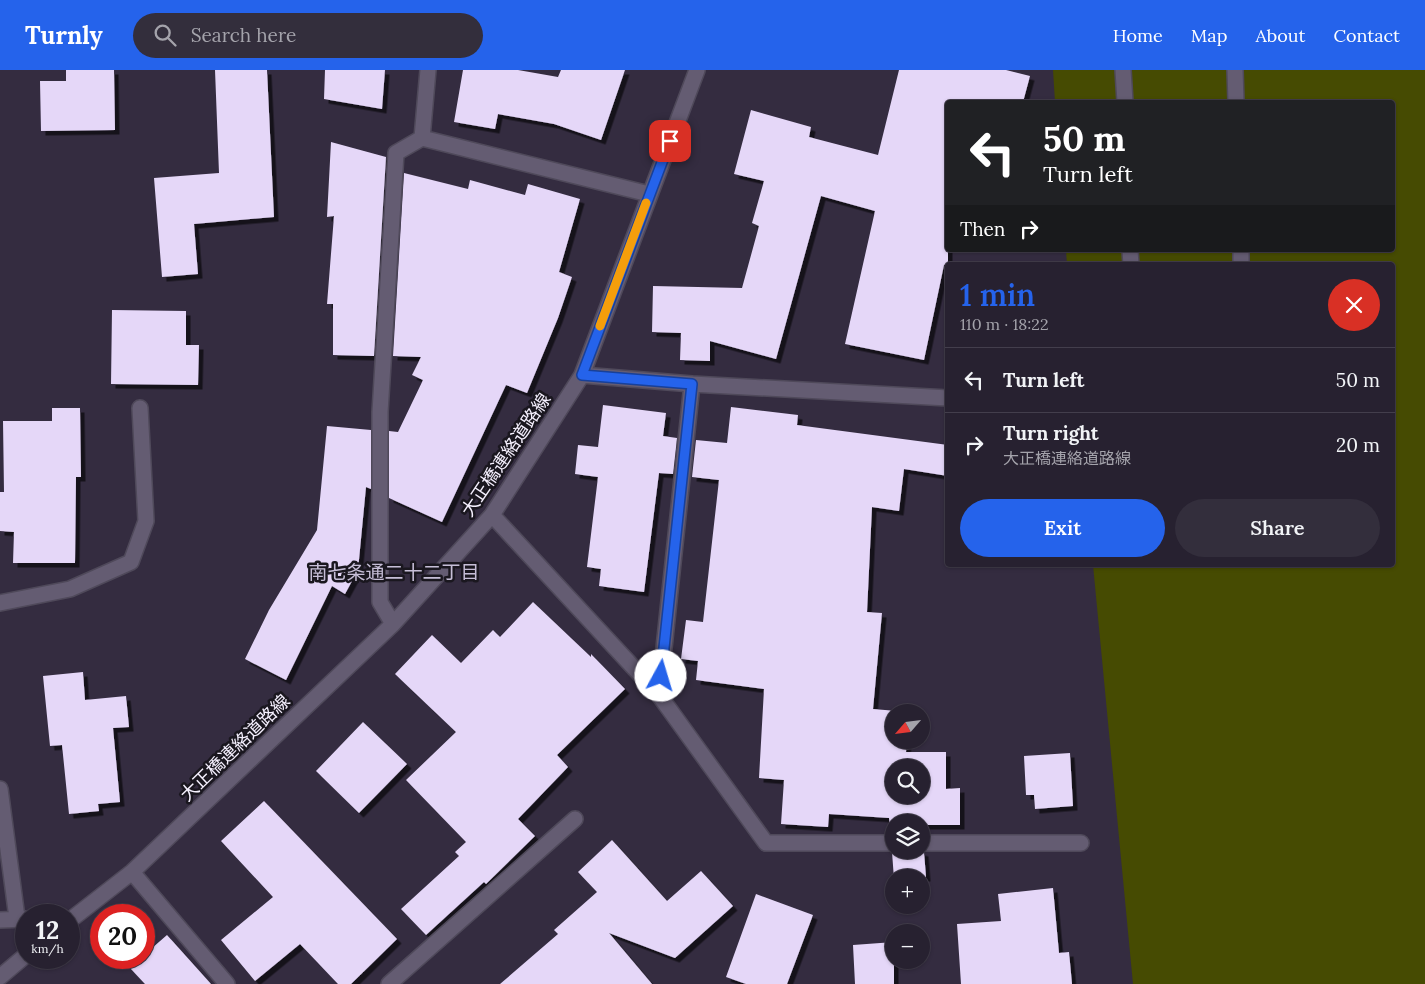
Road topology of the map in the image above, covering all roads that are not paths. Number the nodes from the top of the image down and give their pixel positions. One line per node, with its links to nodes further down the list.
1 (428, 70): 7 (street)
2 (697, 70): 8 (street, 大正橋連絡道路線)
3 (1123, 70): 5 (street)
4 (1235, 70): 6 (street)
5 (1125, 100)
6 (1236, 100)
7 (422, 138): 8 (street); 15 (street)
8 (649, 194): 9 (street, 大正橋連絡道路線)
9 (582, 375): 10 (street); 13 (street, 大正橋連絡道路線)
10 (692, 384): 11 (street); 16 (street)
11 (945, 398)
12 (140, 408): 14 (street)
13 (492, 515): 15 (street, 大正橋連絡道路線); 16 (street)
14 (0, 603)
15 (392, 624): 22 (street, 大正橋連絡道路線)
16 (659, 695): 19 (street)
17 (0, 790): 23 (street)
18 (575, 819): 30 (street)
19 (885, 843)
20 (930, 843): 21 (street)
21 (1081, 843)
22 (132, 872): 24 (street, 大正橋連絡道路線); 29 (street)
23 (19, 904)
24 (80, 912)
25 (15, 919): 26 (street)
26 (0, 920)
27 (15, 964): 28 (street)
28 (0, 976)
29 (228, 984)
30 (389, 984)

